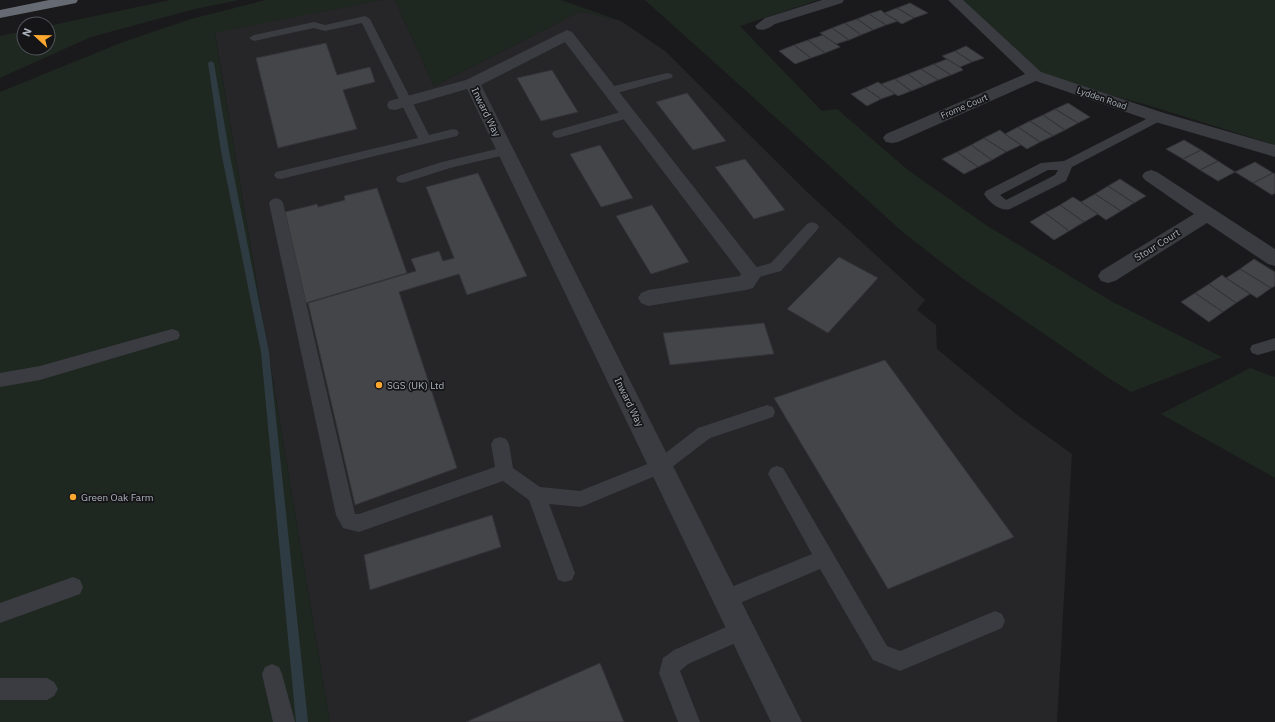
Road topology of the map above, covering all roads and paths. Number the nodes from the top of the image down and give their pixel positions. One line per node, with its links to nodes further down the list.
1 (71, 0): 4 (highway)
2 (837, 0): 5 (street)
3 (955, 0): 7 (street, Lydden Road)
4 (0, 14)
5 (762, 26)
6 (254, 38): 11 (lane)
7 (1035, 75): 13 (street, Lydden Road); 16 (street, Frome Court)
8 (667, 76): 10 (lane)
9 (472, 83): 10 (street); 11 (street); 18 (street, Inward Way)
10 (610, 91): 12 (street)
11 (401, 104): 17 (lane)
12 (628, 114): 15 (lane); 30 (street)
13 (1158, 117): 19 (street, Lydden Road); 20 (lane)
14 (453, 134): 17 (lane)
15 (558, 134)
16 (892, 138)
17 (425, 140): 22 (lane)
18 (505, 151): 24 (lane); 39 (street, Inward Way)
19 (1275, 151)
20 (1066, 165): 21 (lane); 25 (lane)
21 (1029, 174): 25 (lane); 25 (lane)
22 (281, 175)
23 (1151, 176): 27 (street)
24 (403, 179)
25 (1031, 192)
26 (276, 203): 40 (lane)
27 (1207, 214): 29 (street); 31 (street, Stour Court)
28 (812, 227): 30 (lane)
29 (1275, 259)
30 (752, 274): 32 (street)
31 (1108, 276)
32 (648, 298)
33 (172, 335): 36 (lane)
34 (1275, 344): 35 (lane)
35 (1258, 349)
36 (0, 380)
37 (767, 412): 39 (lane)
38 (500, 444): 40 (lane)
39 (661, 466): 42 (lane); 46 (street, Inward Way)
40 (505, 472): 42 (lane)
41 (777, 474): 43 (lane)
42 (536, 495): 44 (lane)
43 (824, 558): 46 (lane); 48 (lane)
44 (565, 573)
45 (73, 587): 47 (lane)
46 (726, 599): 49 (street, Inward Way)
47 (0, 613)
48 (996, 621)
49 (742, 630): 54 (lane); 55 (street, Inward Way)
50 (272, 674): 53 (lane)
51 (0, 689): 52 (lane)
52 (47, 689)
53 (284, 722)
54 (689, 722)
55 (787, 722)

